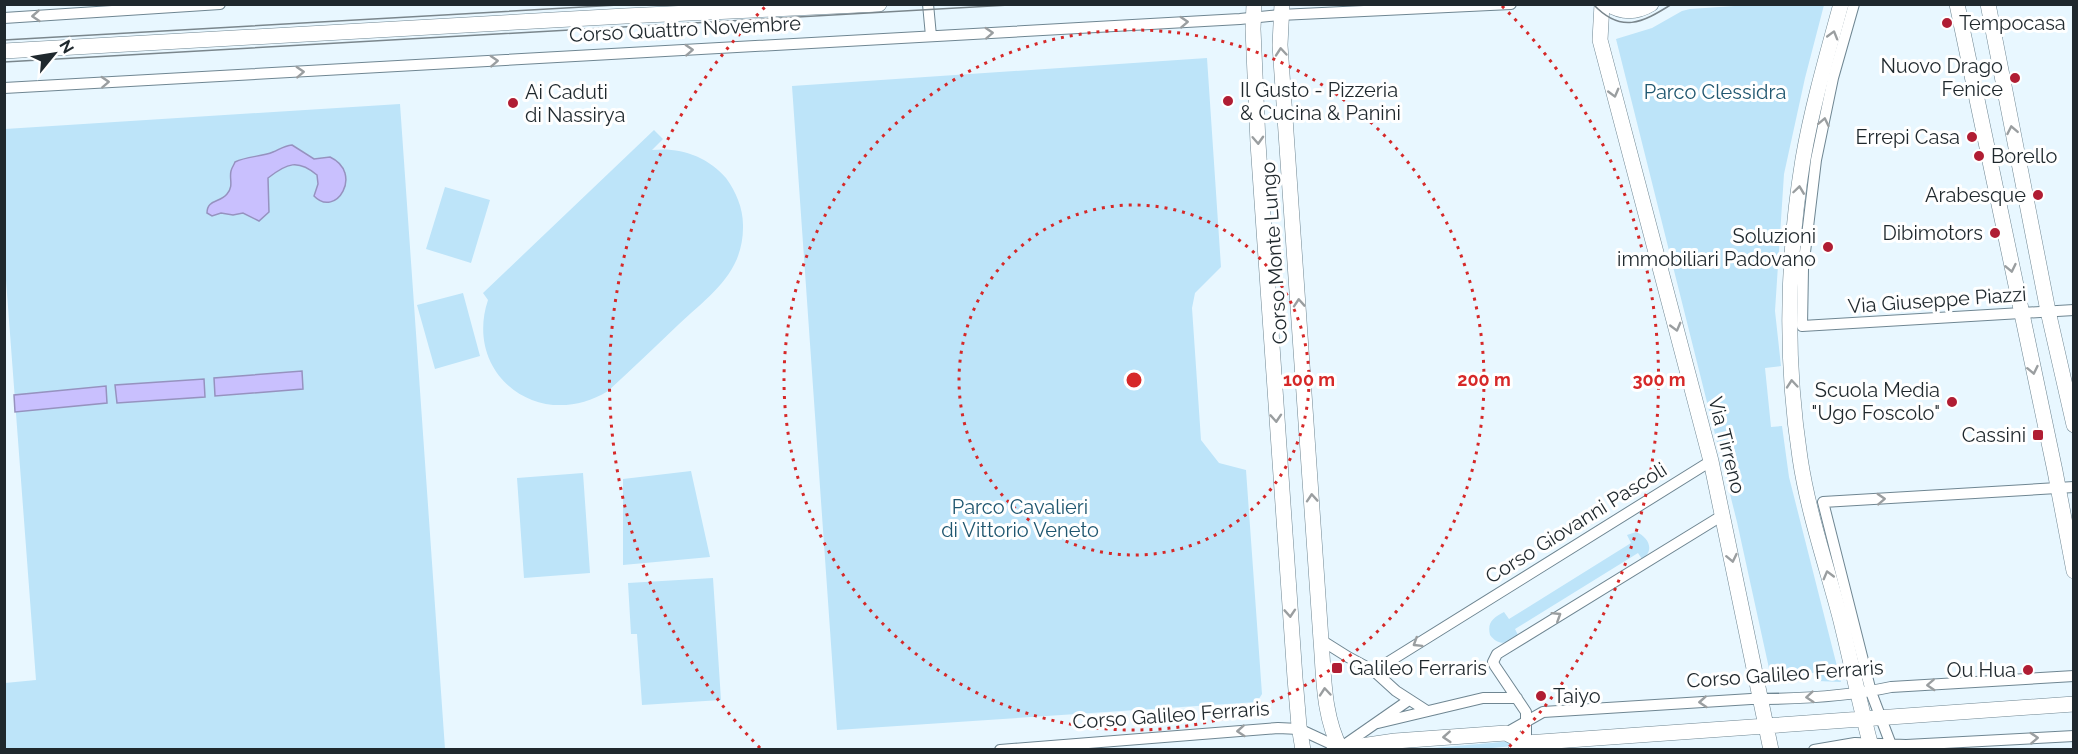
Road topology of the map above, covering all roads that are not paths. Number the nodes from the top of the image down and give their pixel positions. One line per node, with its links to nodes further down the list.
1 (220, 4): 11 (street)
2 (879, 4): 16 (main road, Corso Quattro Novembre)
3 (928, 4): 15 (street)
4 (1511, 4): 12 (street, Corso Quattro Novembre)
5 (1650, 4): 10 (main road)
6 (1841, 4): 29 (main road, one-way to 6)
7 (1854, 4): 20 (street, Via Giuseppe Piazzi, one-way to 7)
8 (1957, 4): 20 (main road, one-way to 20)
9 (1988, 4): 19 (main road, one-way to 9)
10 (1604, 7): 22 (main road, Via Tirreno, one-way to 22)
11 (101, 8): 14 (street, one-way to 14)
12 (1281, 10): 13 (street, Corso Quattro Novembre); 26 (main road, Corso Monte Lungo, one-way to 12)
13 (1254, 12): 15 (street, Corso Quattro Novembre, one-way to 13); 40 (main road, Corso Monte Lungo, one-way to 40)
14 (4, 18)
15 (930, 36): 17 (street, Corso Quattro Novembre, one-way to 15)
16 (4, 51)
17 (4, 88)
18 (2073, 310): 19 (street, Via Giuseppe Piazzi)
19 (2048, 311): 20 (street, Via Giuseppe Piazzi); 21 (main road)
20 (2021, 313): 23 (main road, one-way to 23)
21 (2073, 425)
22 (1711, 461): 24 (main road, Via Tirreno); 27 (street, Corso Giovanni Pascoli, one-way to 27)
23 (2066, 487): 25 (main road); 29 (street, one-way to 23)
24 (1723, 515): 30 (street, one-way to 24); 31 (main road, Via Tirreno, one-way to 31)
25 (2073, 571)
26 (1321, 640): 27 (street); 46 (main road, Corso Monte Lungo, one-way to 26)
27 (1374, 671): 32 (street)
28 (2073, 676): 29 (street, Corso Galileo Ferraris, one-way to 29)
29 (1864, 692): 31 (street, Corso Galileo Ferraris, one-way to 31); 35 (street); 36 (main road)
30 (1517, 698): 34 (street); 37 (street)
31 (1761, 699): 37 (street, Corso Galileo Ferraris, one-way to 37); 39 (main road, Via Tirreno)
32 (1409, 700): 34 (street); 38 (street)
33 (2073, 704): 35 (main road)
34 (1427, 711): 38 (street)
35 (1880, 717): 36 (main road); 44 (street)
36 (1864, 718): 39 (main road); 43 (main road)
37 (1527, 720): 41 (street, Corso Galileo Ferraris); 45 (street)
38 (1378, 723): 46 (street)
39 (1766, 726): 45 (main road); 49 (main road, Via Tirreno)
40 (1299, 729): 46 (street, Corso Galileo Ferraris); 47 (street, Corso Galileo Ferraris, one-way to 47); 48 (main road, Corso Monte Lungo)
41 (1506, 733): 45 (main road); 46 (main road, one-way to 46)
42 (2073, 736): 44 (street, one-way to 42)
43 (1871, 747): 44 (street); 50 (street)
44 (1892, 747)
45 (1522, 748)
46 (1340, 749)
47 (1000, 750)
48 (1303, 750)
49 (1771, 750)
50 (1814, 750)

